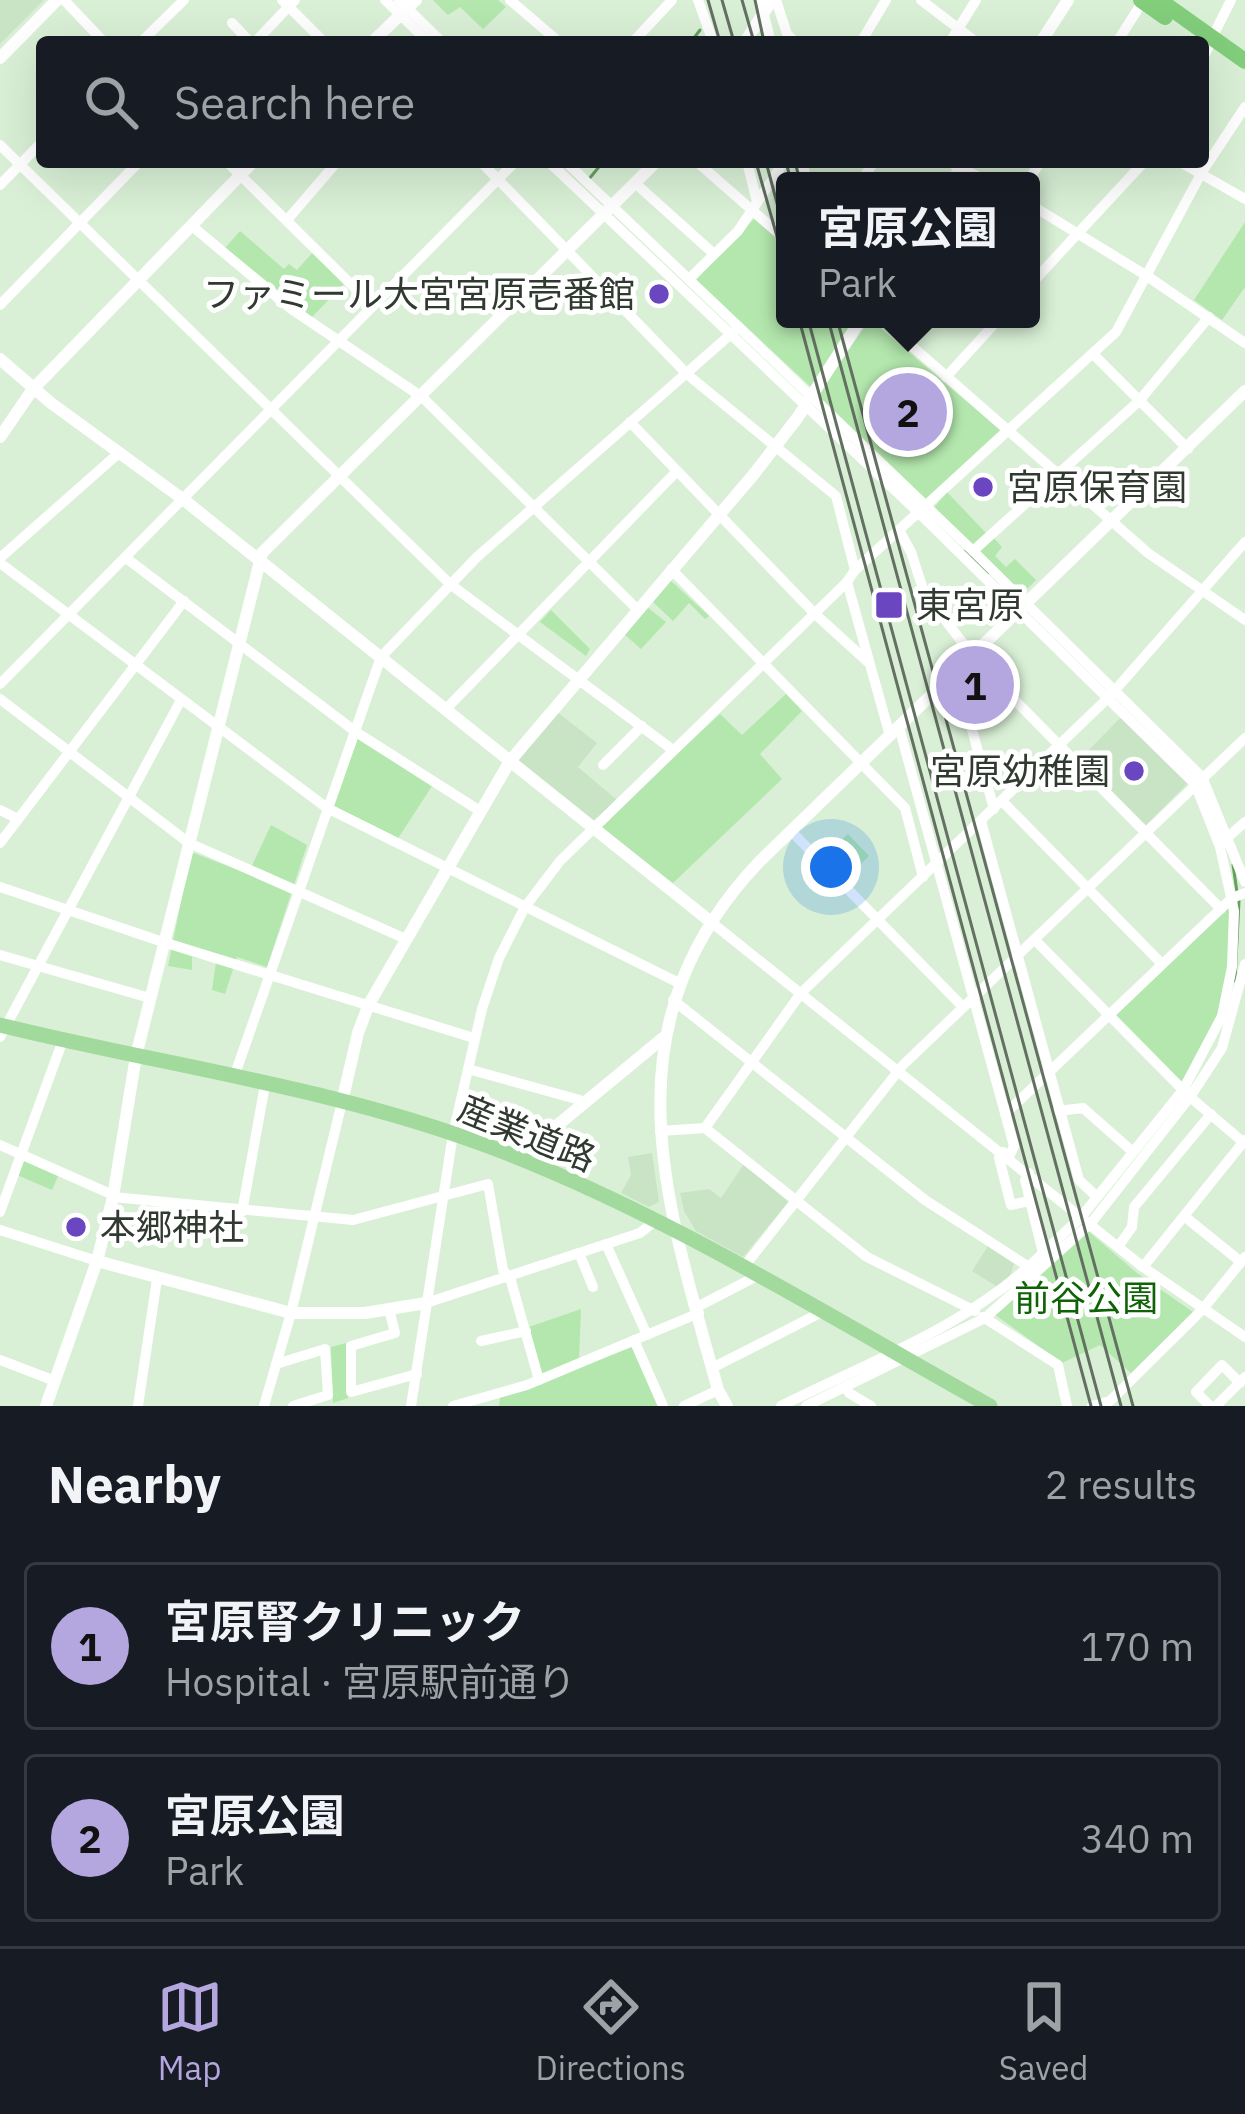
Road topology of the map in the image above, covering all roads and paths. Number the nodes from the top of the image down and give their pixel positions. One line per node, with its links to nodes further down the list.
1 (60, 0): 21 (street); 44 (street)
2 (184, 0): 22 (street)
3 (385, 0): 16 (street)
4 (510, 0): 29 (street)
5 (672, 0): 30 (street)
6 (698, 0): 31 (street)
7 (774, 0): 17 (street); 33 (street)
8 (886, 0): 34 (street)
9 (921, 0): 19 (street)
10 (976, 0): 19 (street)
11 (1068, 0): 37 (street)
12 (1159, 0): 40 (highway)
13 (1231, 0): 41 (street)
14 (1142, 1): 38 (street); 39 (highway)
15 (289, 2): 24 (street); 25 (street)
16 (405, 7): 26 (street); 27 (street); 28 (street)
17 (762, 7): 32 (street)
18 (232, 23): 23 (street)
19 (959, 29): 35 (street); 36 (street)
20 (0, 36): 44 (street)
21 (98, 36)
22 (147, 36)
23 (246, 36)
24 (258, 36)
25 (319, 36)
26 (378, 36)
27 (424, 36)
28 (436, 36)
29 (552, 36)
30 (639, 36)
31 (710, 36)
32 (748, 36)
33 (789, 36)
34 (865, 36)
35 (954, 36)
36 (968, 36)
37 (1045, 36)
38 (1121, 36)
39 (1191, 36)
40 (1195, 36)
41 (1209, 39)
42 (1209, 48): 45 (highway)
43 (1209, 49): 46 (highway)
44 (5, 53)
45 (1245, 61)
46 (1245, 74)
47 (1245, 107): 50 (street)
48 (0, 145): 51 (street)
49 (36, 148): 51 (street)
50 (1209, 161)
51 (19, 165): 71 (street); 77 (street)
52 (134, 168): 77 (street)
53 (233, 168): 68 (street)
54 (247, 168): 68 (street)
55 (332, 168): 76 (street)
56 (487, 168): 69 (street)
57 (509, 168): 69 (street)
58 (556, 168): 75 (street)
59 (571, 168): 75 (street)
60 (650, 168): 70 (street)
61 (705, 168): 73 (street)
62 (748, 168): 73 (street)
63 (1138, 168): 80 (street)
64 (1193, 168): 66 (street)
65 (1205, 168): 66 (street)
66 (1202, 172): 72 (street); 84 (street)
67 (776, 174): 73 (street)
68 (240, 175): 76 (street); 78 (street)
69 (497, 179): 81 (street); 88 (street)
70 (635, 183): 75 (street); 82 (street)
71 (0, 185)
72 (1245, 199)
73 (754, 207): 79 (street); 82 (street)
74 (1040, 210): 80 (street)
75 (607, 211): 81 (street); 86 (street); 93 (street)
76 (286, 220): 88 (street)
77 (80, 223): 85 (street); 87 (street)
78 (192, 226): 85 (street); 94 (street)
79 (776, 230)
80 (1078, 232): 83 (street); 84 (street)
81 (567, 250): 98 (street); 102 (street)
82 (714, 254): 86 (street)
83 (1040, 274)
84 (1147, 276): 89 (street); 96 (street)
85 (138, 279): 100 (street); 105 (street)
86 (689, 279): 93 (street)
87 (0, 305)
88 (373, 306): 94 (street)
89 (1209, 317): 95 (street); 104 (street)
90 (856, 328): 103 (street)
91 (891, 328): 99 (street)
92 (991, 328): 99 (street)
93 (735, 331): 98 (street); 103 (street)
94 (340, 341): 102 (street); 105 (street)
95 (1245, 344)
96 (1093, 354): 104 (street); 107 (street)
97 (0, 359): 100 (street)
98 (688, 375): 106 (street); 109 (street)
99 (946, 376): 107 (street)
100 (33, 389): 108 (street); 111 (street)
101 (1245, 391): 110 (street)
102 (422, 397): 114 (street); 116 (street)
103 (808, 400): 109 (street); 117 (street)
104 (1139, 401): 110 (street); 113 (street)
105 (269, 411): 114 (street); 115 (street)
106 (630, 422): 112 (street); 116 (street)
107 (1008, 429): 113 (street); 117 (street)
108 (0, 437)
109 (776, 445): 118 (street); 128 (street)
110 (1188, 449): 119 (street)
111 (120, 452): 115 (street); 126 (street)
112 (677, 471): 118 (street); 125 (street)
113 (1059, 472): 119 (street); 122 (street)
114 (339, 476): 124 (street); 130 (street)
115 (184, 500): 123 (street); 124 (street)
116 (532, 507): 125 (street); 130 (street)
117 (923, 510): 120 (street); 122 (street); 133 (street)
118 (718, 516): 127 (street); 135 (street)
119 (1112, 522): 131 (street); 133 (street)
120 (900, 532): 128 (street); 140 (street)
121 (1245, 542): 131 (street)
122 (973, 551): 133 (street)
123 (126, 557): 132 (street); 136 (street)
124 (260, 560): 139 (street); 141 (street)
125 (588, 560): 134 (street); 138 (street)
126 (0, 561): 136 (street)
127 (671, 569): 134 (street); 142 (street)
128 (855, 570): 129 (street)
129 (847, 582): 135 (street); 143 (street)
130 (450, 584): 138 (street); 141 (street)
131 (1203, 590): 137 (street); 148 (street)
132 (184, 601): 139 (street); 144 (street)
133 (1024, 607): 140 (street); 148 (street)
134 (636, 608): 146 (street)
135 (814, 614): 142 (street); 143 (street)
136 (69, 616): 144 (street); 147 (street)
137 (1245, 620)
138 (517, 635): 146 (street); 151 (street)
139 (241, 644): 153 (street); 155 (street)
140 (973, 656): 145 (street); 157 (street)
141 (381, 657): 151 (street); 155 (street)
142 (762, 663): 158 (street); 162 (street)
143 (869, 663): 154 (street)
144 (137, 664): 150 (street); 159 (street)
145 (956, 672): 154 (street); 165 (street)
146 (578, 678): 152 (street); 160 (street)
147 (0, 684)
148 (1113, 693): 157 (street); 163 (street)
149 (0, 699): 159 (street)
150 (181, 700): 153 (street); 164 (street)
151 (446, 709): 160 (street)
152 (642, 726): 158 (street); 161 (street)
153 (218, 730): 166 (street); 177 (street)
154 (894, 731): 162 (street); 178 (street)
155 (356, 732): 166 (street); 168 (street)
156 (1245, 738): 163 (street)
157 (1059, 746): 165 (street); 174 (street)
158 (673, 750): 172 (street)
159 (70, 751): 164 (street); 169 (street)
160 (510, 761): 168 (street); 172 (street)
161 (603, 764)
162 (861, 764): 173 (street); 180 (street)
163 (1199, 781): 174 (street); 175 (street); 184 (street)
164 (130, 797): 177 (street); 187 (street)
165 (998, 805): 170 (street); 182 (street)
166 (327, 808): 179 (street); 183 (street)
167 (0, 810): 169 (street)
168 (480, 811): 179 (street)
169 (18, 819): 176 (street)
170 (981, 821): 178 (street); 194 (street)
171 (1245, 821): 175 (street)
172 (593, 828): 185 (street); 189 (street)
173 (791, 831): 188 (street); 189 (street)
174 (1146, 832): 182 (street); 186 (street)
175 (1229, 836): 184 (street)
176 (0, 843)
177 (189, 843): 183 (street); 192 (street)
178 (938, 862): 180 (street); 201 (street)
179 (446, 869): 185 (street); 190 (street)
180 (923, 877): 188 (street)
181 (0, 887): 187 (street)
182 (1088, 890): 191 (street); 195 (street)
183 (298, 892): 190 (street); 198 (street)
184 (1240, 893): 186 (street); 221 (street)
185 (525, 907): 199 (street); 210 (street)
186 (1221, 908): 195 (street)
187 (70, 910): 192 (street); 196 (street)
188 (879, 921): 200 (street); 205 (street)
189 (711, 922): 199 (street); 200 (street)
190 (406, 939): 204 (street)
191 (1035, 940): 194 (street); 207 (street)
192 (163, 942): 198 (street); 202 (street)
193 (0, 955): 196 (street)
194 (1017, 955): 201 (street); 218 (street)
195 (1162, 964): 207 (street)
196 (38, 965): 202 (street); 208 (street)
197 (1245, 967): 206 (street)
198 (272, 973): 204 (street); 219 (street)
199 (680, 983): 203 (street)
200 (801, 993): 214 (street); 216 (street)
201 (974, 996): 205 (street); 225 (street)
202 (150, 998): 212 (street)
203 (673, 1000): 209 (street); 214 (street)
204 (369, 1004): 210 (street); 222 (street)
205 (963, 1006): 216 (street)
206 (1240, 1011): 221 (street)
207 (1109, 1015): 218 (street); 221 (street)
208 (2, 1030): 211 (main road, 産業道路)
209 (663, 1037): 213 (street); 217 (street)
210 (474, 1038): 215 (street)
211 (63, 1040): 212 (main road, 産業道路); 234 (street)
212 (136, 1056): 219 (main road, 産業道路); 239 (street)
213 (634, 1062): 217 (street); 223 (street)
214 (751, 1062): 227 (street); 230 (street)
215 (467, 1069): 223 (street); 229 (street)
216 (898, 1070): 230 (street); 235 (street)
217 (660, 1072): 228 (street)
218 (1047, 1074): 224 (street); 225 (street)
219 (234, 1077): 220 (main road, 産業道路)
220 (266, 1084): 222 (main road, 産業道路); 243 (street)
221 (1186, 1093): 226 (street); 233 (street); 247 (street)
222 (342, 1102): 229 (main road, 産業道路); 246 (street)
223 (587, 1102): 236 (street)
224 (1058, 1111): 233 (street); 240 (street)
225 (1005, 1114): 235 (street)
226 (1210, 1114): 231 (street); 252 (street)
227 (705, 1128): 228 (street); 241 (street)
228 (661, 1131): 250 (street)
229 (453, 1134): 236 (main road, 産業道路); 238 (street)
230 (846, 1137): 241 (street); 257 (street)
231 (1244, 1141): 245 (street)
232 (0, 1145): 234 (street)
233 (1133, 1152): 240 (street)
234 (21, 1154): 239 (street); 244 (street)
235 (1006, 1155): 237 (street); 242 (street)
236 (522, 1160): 248 (main road, 産業道路)
237 (1029, 1173): 242 (street); 247 (street)
238 (444, 1194): 246 (street); 260 (street); 263 (street)
239 (113, 1196): 243 (street); 256 (street)
240 (1097, 1197): 247 (street)
241 (797, 1198): 259 (street); 269 (street)
242 (1029, 1201): 254 (street)
243 (242, 1212): 246 (street)
244 (0, 1213)
245 (1184, 1216): 255 (street); 258 (street)
246 (314, 1219): 268 (street)
247 (1086, 1219): 252 (street); 254 (street); 269 (street)
248 (655, 1221): 250 (main road, 産業道路); 251 (street)
249 (0, 1230): 256 (street)
250 (676, 1232): 259 (main road, 産業道路); 265 (street)
251 (606, 1244): 253 (street); 271 (street)
252 (1118, 1246): 258 (street)
253 (579, 1253): 260 (street); 262 (street)
254 (1043, 1253): 257 (street)
255 (1243, 1260): 266 (street)
256 (97, 1261): 261 (street); 282 (street)
257 (1029, 1267): 269 (street)
258 (1142, 1267): 266 (street)
259 (750, 1272): 265 (street); 267 (main road, 産業道路)
260 (508, 1276): 263 (street); 270 (street)
261 (158, 1279): 268 (street); 288 (street)
262 (593, 1288)
263 (426, 1304): 264 (street); 279 (street)
264 (389, 1309): 268 (street); 279 (street)
265 (698, 1310): 271 (street); 278 (street)
266 (1202, 1310): 272 (street); 286 (street)
267 (822, 1312): 275 (main road, 産業道路); 278 (street)
268 (291, 1313): 277 (street)
269 (980, 1314): 275 (street); 300 (street)
270 (526, 1331): 274 (street); 280 (street)
271 (647, 1334): 273 (street)
272 (1245, 1337)
273 (634, 1340): 280 (street); 293 (street)
274 (481, 1341)
275 (897, 1354): 283 (street); 296 (street); 299 (main road, 産業道路)
276 (0, 1360): 282 (street)
277 (276, 1364): 289 (street); 290 (street)
278 (712, 1368): 284 (street)
279 (416, 1373): 291 (street)
280 (539, 1380): 285 (street)
281 (1242, 1380): 302 (street); 302 (street)
282 (55, 1381): 287 (street)
283 (846, 1387): 297 (street); 298 (street)
284 (718, 1390): 294 (street); 295 (street)
285 (495, 1400): 292 (street)
286 (1115, 1404): 301 (street)
287 (46, 1406)
288 (138, 1406)
289 (264, 1406)
290 (292, 1406)
291 (411, 1406)
292 (452, 1406)
293 (663, 1406)
294 (684, 1406)
295 (727, 1406)
296 (781, 1406)
297 (806, 1406)
298 (872, 1406)
299 (991, 1406)
300 (1067, 1406)
301 (1092, 1406)
302 (1213, 1406)

